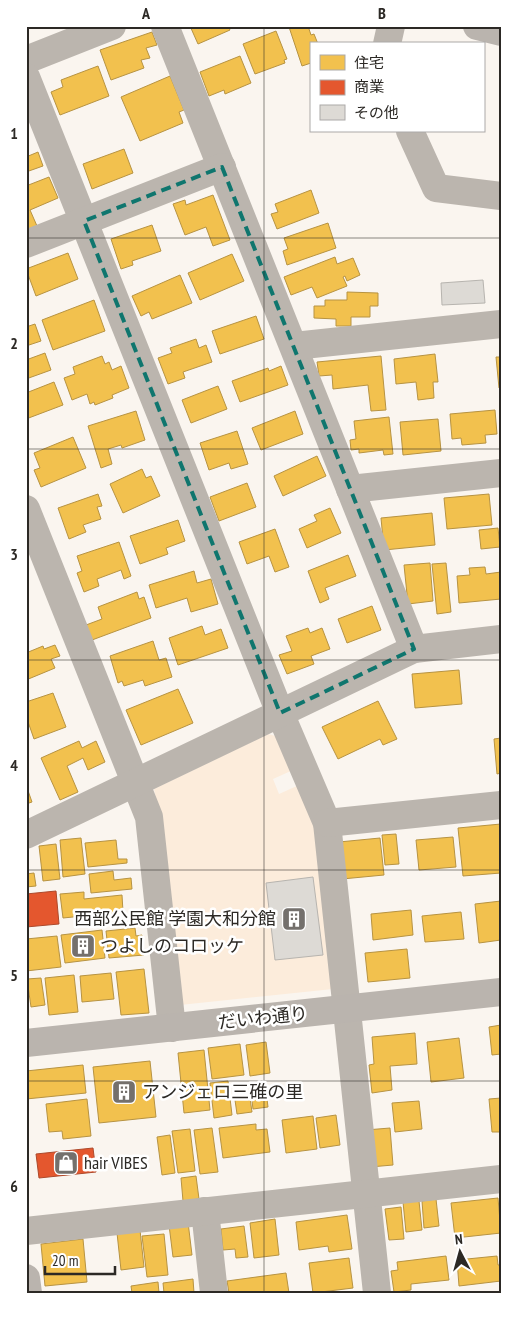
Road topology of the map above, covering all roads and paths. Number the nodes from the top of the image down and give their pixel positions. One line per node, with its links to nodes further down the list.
1 (112, 26): 7 (street)
2 (164, 26): 10 (street)
3 (391, 26): 6 (street)
4 (477, 26): 5 (street)
5 (501, 32)
6 (387, 42)
7 (26, 60)
8 (26, 77): 12 (street)
9 (410, 132): 11 (street)
10 (222, 167): 12 (street); 15 (street)
11 (501, 196)
12 (84, 221): 13 (street); 21 (street)
13 (26, 244)
14 (501, 324): 15 (street)
15 (294, 346): 17 (street)
16 (501, 473): 17 (street)
17 (350, 489): 20 (street)
18 (26, 510): 22 (street)
19 (501, 639): 20 (street)
20 (414, 649): 21 (street)
21 (280, 713): 22 (street); 24 (street)
22 (135, 784): 25 (street); 28 (street)
23 (501, 805): 24 (street)
24 (326, 823): 27 (street)
25 (26, 835)
26 (501, 992): 27 (street, だいわ通り)
27 (346, 1009): 28 (street, だいわ通り); 31 (street)
28 (172, 1028): 29 (street, だいわ通り)
29 (26, 1043)
30 (501, 1179): 31 (street)
31 (366, 1194): 32 (street); 37 (street)
32 (205, 1211): 33 (street); 36 (street)
33 (26, 1231)
34 (26, 1278): 35 (street)
35 (28, 1293)
36 (214, 1293)
37 (377, 1293)

